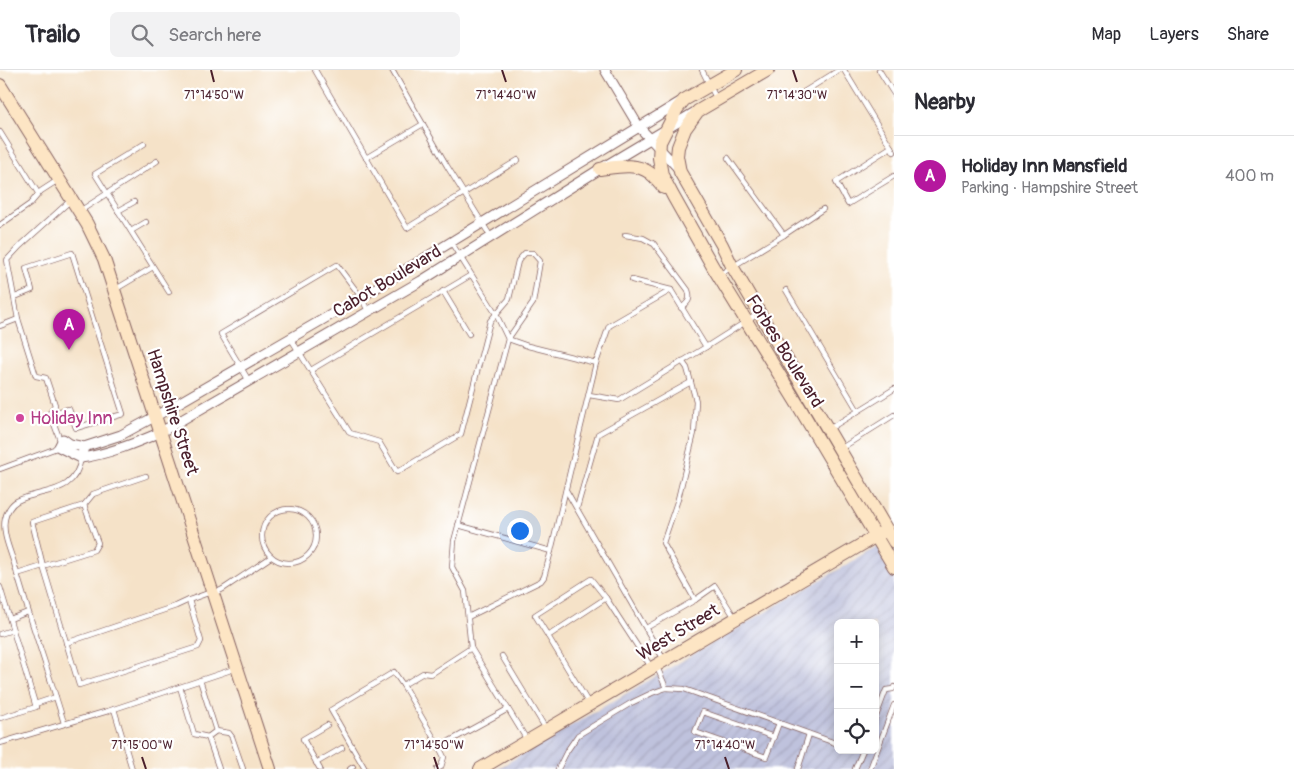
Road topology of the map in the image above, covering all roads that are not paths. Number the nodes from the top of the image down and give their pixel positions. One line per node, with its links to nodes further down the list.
1 (315, 70): 26 (lane)
2 (392, 70): 17 (lane)
3 (605, 70): 18 (street)
4 (702, 70): 11 (lane)
5 (736, 70): 11 (street, Forbes Boulevard)
6 (838, 70): 13 (lane)
7 (844, 70): 23 (lane)
8 (879, 70): 12 (lane)
9 (762, 71): 14 (street, Forbes Boulevard)
10 (0, 85): 33 (street, Hampshire Street)
11 (709, 85): 14 (lane); 15 (street, Forbes Boulevard)
12 (894, 94)
13 (794, 98)
14 (717, 99): 16 (street, Forbes Boulevard)
15 (684, 100): 18 (street, Cabot Boulevard); 19 (street, Forbes Boulevard)
16 (698, 111): 19 (street, Cabot Boulevard); 30 (street, Forbes Boulevard)
17 (423, 124): 26 (lane); 36 (lane)
18 (639, 127): 21 (street); 44 (street, Cabot Boulevard)
19 (665, 130): 21 (street, Cabot Boulevard); 24 (street, Forbes Boulevard)
20 (0, 132): 35 (lane)
21 (650, 139): 24 (street); 31 (street, Cabot Boulevard)
22 (144, 144): 34 (lane)
23 (891, 147): 25 (lane); 32 (lane)
24 (659, 148): 30 (street, Forbes Boulevard); 37 (street, Forbes Boulevard)
25 (894, 152)
26 (366, 158): 36 (lane)
27 (728, 158): 48 (lane)
28 (518, 160): 36 (lane)
29 (157, 161): 34 (lane)
30 (678, 168): 53 (street, Forbes Boulevard)
31 (600, 169): 37 (street); 49 (street, Cabot Boulevard)
32 (894, 176)
33 (59, 179): 35 (lane); 38 (street, Hampshire Street)
34 (107, 192): 41 (lane); 42 (lane)
35 (38, 194): 45 (lane)
36 (464, 194): 44 (lane)
37 (673, 196): 55 (street, Forbes Boulevard)
38 (72, 199): 41 (street, Hampshire Street); 62 (lane)
39 (134, 202): 42 (lane)
40 (822, 209): 48 (lane)
41 (79, 211): 57 (street, Hampshire Street)
42 (118, 211): 46 (lane)
43 (146, 222): 46 (lane)
44 (482, 222): 49 (lane); 50 (street, Cabot Boulevard)
45 (0, 225)
46 (131, 231): 52 (lane)
47 (625, 235): 64 (lane)
48 (784, 235): 53 (lane)
49 (491, 238): 51 (street, Cabot Boulevard)
50 (451, 241): 51 (lane); 63 (street, Cabot Boulevard)
51 (460, 257): 54 (lane); 65 (street, Cabot Boulevard)
52 (153, 266): 57 (lane); 61 (lane)
53 (732, 266): 55 (lane); 66 (street, Forbes Boulevard)
54 (471, 274): 60 (lane); 67 (lane)
55 (718, 276): 69 (street, Forbes Boulevard)
56 (632, 280): 58 (lane)
57 (115, 290): 87 (street, Hampshire Street)
58 (671, 290): 64 (lane); 77 (lane)
59 (786, 290): 84 (lane)
60 (443, 291): 71 (lane); 79 (lane)
61 (169, 292)
62 (15, 297): 68 (lane); 85 (lane)
63 (361, 297): 65 (lane); 72 (street, Cabot Boulevard); 78 (lane)
64 (681, 308): 74 (lane)
65 (369, 311): 75 (street, Cabot Boulevard)
66 (760, 313): 69 (lane); 88 (street, Forbes Boulevard)
67 (496, 314): 73 (lane); 73 (lane); 79 (lane)
68 (18, 319): 70 (lane); 85 (lane)
69 (746, 320): 74 (lane); 92 (street, Forbes Boulevard)
70 (0, 326)
71 (469, 334)
72 (291, 339): 75 (lane); 78 (street, Cabot Boulevard)
73 (508, 339): 77 (lane); 100 (lane)
74 (706, 347): 76 (lane)
75 (299, 352): 79 (lane); 80 (street, Cabot Boulevard)
76 (682, 361): 81 (lane); 83 (lane)
77 (596, 363): 83 (lane)
78 (241, 368): 80 (lane); 87 (street, Cabot Boulevard)
79 (311, 370)
80 (250, 381): 89 (street, Cabot Boulevard)
81 (691, 382): 98 (lane); 112 (lane)
82 (894, 389): 84 (lane)
83 (589, 395): 96 (lane)
84 (858, 411): 88 (lane)
85 (50, 413): 90 (lane)
86 (894, 415): 92 (lane)
87 (156, 416): 89 (street, Hampshire Street); 91 (street, Cabot Boulevard)
88 (827, 430): 92 (street, Forbes Boulevard)
89 (161, 432): 93 (street, Cabot Boulevard); 109 (street, Hampshire Street)
90 (61, 443): 91 (street); 93 (street); 94 (lane)
91 (84, 447): 93 (street)
92 (833, 447): 101 (street, Forbes Boulevard)
93 (81, 458): 99 (lane)
94 (0, 469)
95 (146, 476): 97 (lane)
96 (566, 490): 98 (lane); 103 (lane)
97 (84, 505): 105 (lane); 105 (lane)
98 (577, 508): 119 (lane)
99 (2, 523): 107 (lane)
100 (458, 526): 103 (lane); 116 (lane)
101 (886, 530): 102 (street, Forbes Boulevard); 106 (street, Forbes Boulevard); 118 (street, West Street)
102 (894, 542)
103 (551, 551): 116 (lane)
104 (271, 557): 104 (lane); 109 (lane)
105 (43, 566): 107 (lane); 123 (lane)
106 (894, 567)
107 (17, 574): 115 (lane)
108 (0, 587): 113 (lane)
109 (213, 592): 111 (lane); 127 (street, Hampshire Street)
110 (606, 598): 122 (lane); 122 (lane); 126 (lane)
111 (188, 600): 123 (lane); 123 (lane)
112 (695, 600): 118 (lane); 119 (lane)
113 (6, 609): 114 (lane); 117 (lane)
114 (0, 611)
115 (28, 612): 117 (lane); 133 (lane)
116 (468, 617): 124 (lane)
117 (10, 619): 120 (lane)
118 (735, 619): 126 (street, West Street)
119 (646, 628): 126 (lane)
120 (12, 630): 121 (lane); 134 (lane)
121 (0, 634)
122 (548, 636): 135 (lane)
123 (66, 644)
124 (471, 648): 129 (lane); 138 (lane)
125 (502, 656): 144 (lane)
126 (657, 665): 131 (lane); 135 (street, West Street)
127 (237, 667): 128 (lane); 160 (street, Hampshire Street)
128 (200, 680): 130 (lane); 145 (lane)
129 (403, 685): 152 (lane); 162 (lane)
130 (180, 687): 137 (lane); 147 (lane)
131 (666, 688): 142 (lane); 165 (lane)
132 (894, 689): 139 (lane)
133 (56, 697): 134 (lane); 141 (lane)
134 (35, 704): 140 (lane)
135 (589, 705): 144 (street, West Street)
136 (894, 705): 168 (lane)
137 (114, 709): 141 (lane); 157 (lane)
138 (508, 709): 149 (lane); 152 (lane)
139 (879, 709)
140 (0, 718)
141 (64, 723): 150 (lane)
142 (779, 723): 146 (lane); 148 (lane)
143 (327, 725): 155 (lane)
144 (547, 730): 149 (street, West Street)
145 (216, 731): 147 (lane); 159 (lane)
146 (809, 734): 151 (lane); 166 (lane)
147 (208, 737): 158 (lane)
148 (774, 737): 148 (lane)
149 (527, 742): 156 (street, West Street)
150 (0, 743)
151 (834, 743)
152 (439, 746): 163 (lane)
153 (342, 748): 155 (lane)
154 (861, 754): 167 (lane)
155 (316, 763): 161 (lane)
156 (492, 766): 164 (street, West Street)
157 (132, 769)
158 (219, 769)
159 (243, 769)
160 (270, 769)
161 (320, 769)
162 (365, 769)
163 (438, 769)
164 (480, 769)
165 (558, 769)
166 (798, 769)
167 (856, 769)
168 (870, 769)

